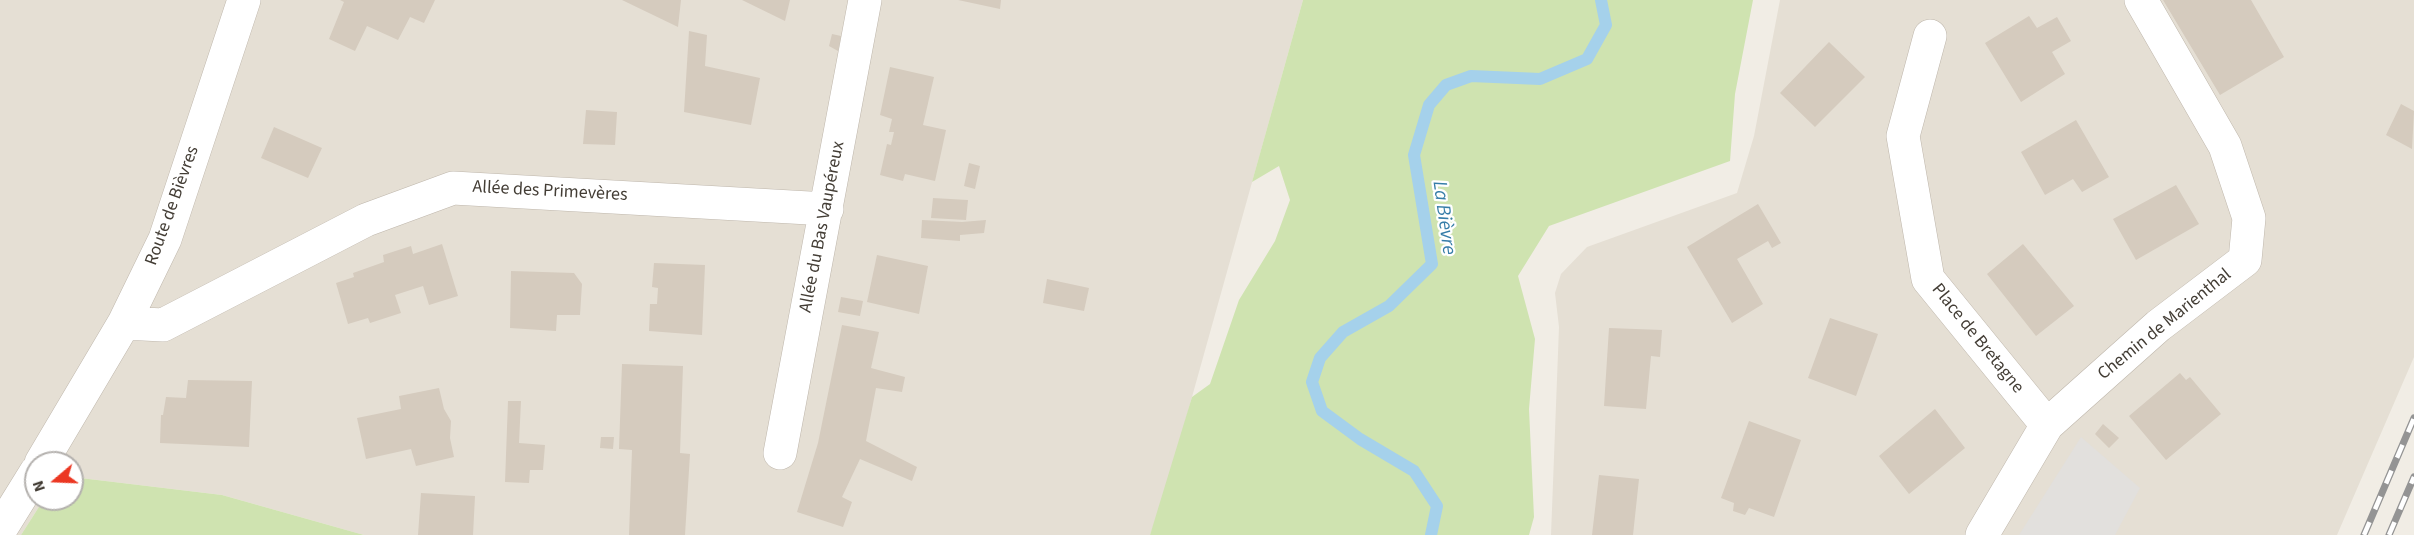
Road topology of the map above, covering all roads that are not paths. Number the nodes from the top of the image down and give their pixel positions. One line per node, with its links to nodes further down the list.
1 (244, 0): 6 (street, Route de Bièvres)
2 (865, 0): 5 (street, Allée du Bas Vaupéreux)
3 (2141, 0): 7 (street, Chemin de Marienthal)
4 (1930, 36): 7 (street, Place de Bretagne)
5 (827, 209): 6 (street, Allée des Primevères); 9 (street, Allée du Bas Vaupéreux)
6 (124, 323): 8 (street, Route de Bièvres)
7 (2047, 425): 12 (street, Chemin de Marienthal)
8 (48, 451)
9 (780, 453)
10 (24, 491): 11 (street)
11 (0, 530)
12 (1982, 535)

